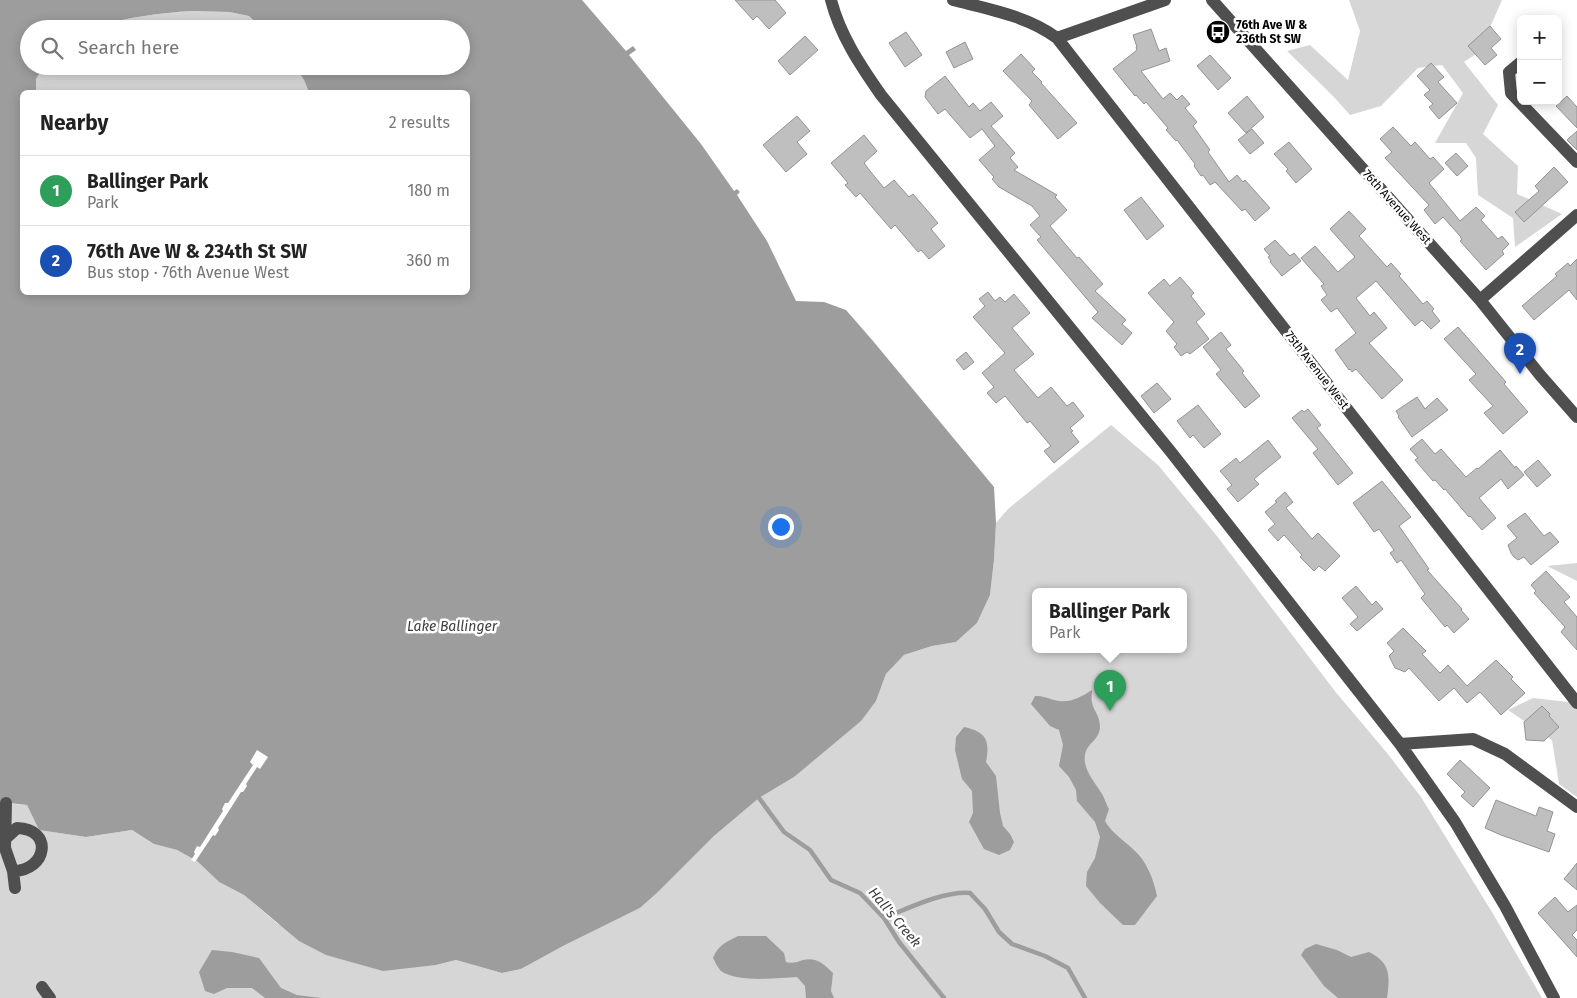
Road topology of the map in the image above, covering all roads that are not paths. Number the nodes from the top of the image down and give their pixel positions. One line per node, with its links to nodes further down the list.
1 (831, 0): 14 (street)
2 (954, 0): 5 (street, 75th Avenue West)
3 (1165, 0): 5 (street)
4 (1212, 0): 11 (street, 76th Avenue West)
5 (1057, 38): 13 (street, 75th Avenue West)
6 (1517, 65): 7 (street)
7 (1517, 99)
8 (1522, 105): 9 (street)
9 (1577, 162)
10 (1577, 216): 11 (street)
11 (1480, 300): 12 (street, 76th Avenue West)
12 (1577, 417)
13 (1577, 703)
14 (1400, 744): 16 (street); 22 (street)
15 (6, 802): 17 (street)
16 (1577, 807)
17 (4, 840): 18 (street); 18 (street)
18 (13, 871): 19 (street)
19 (15, 888)
20 (42, 987): 21 (street)
21 (50, 998)
22 (1554, 998)

